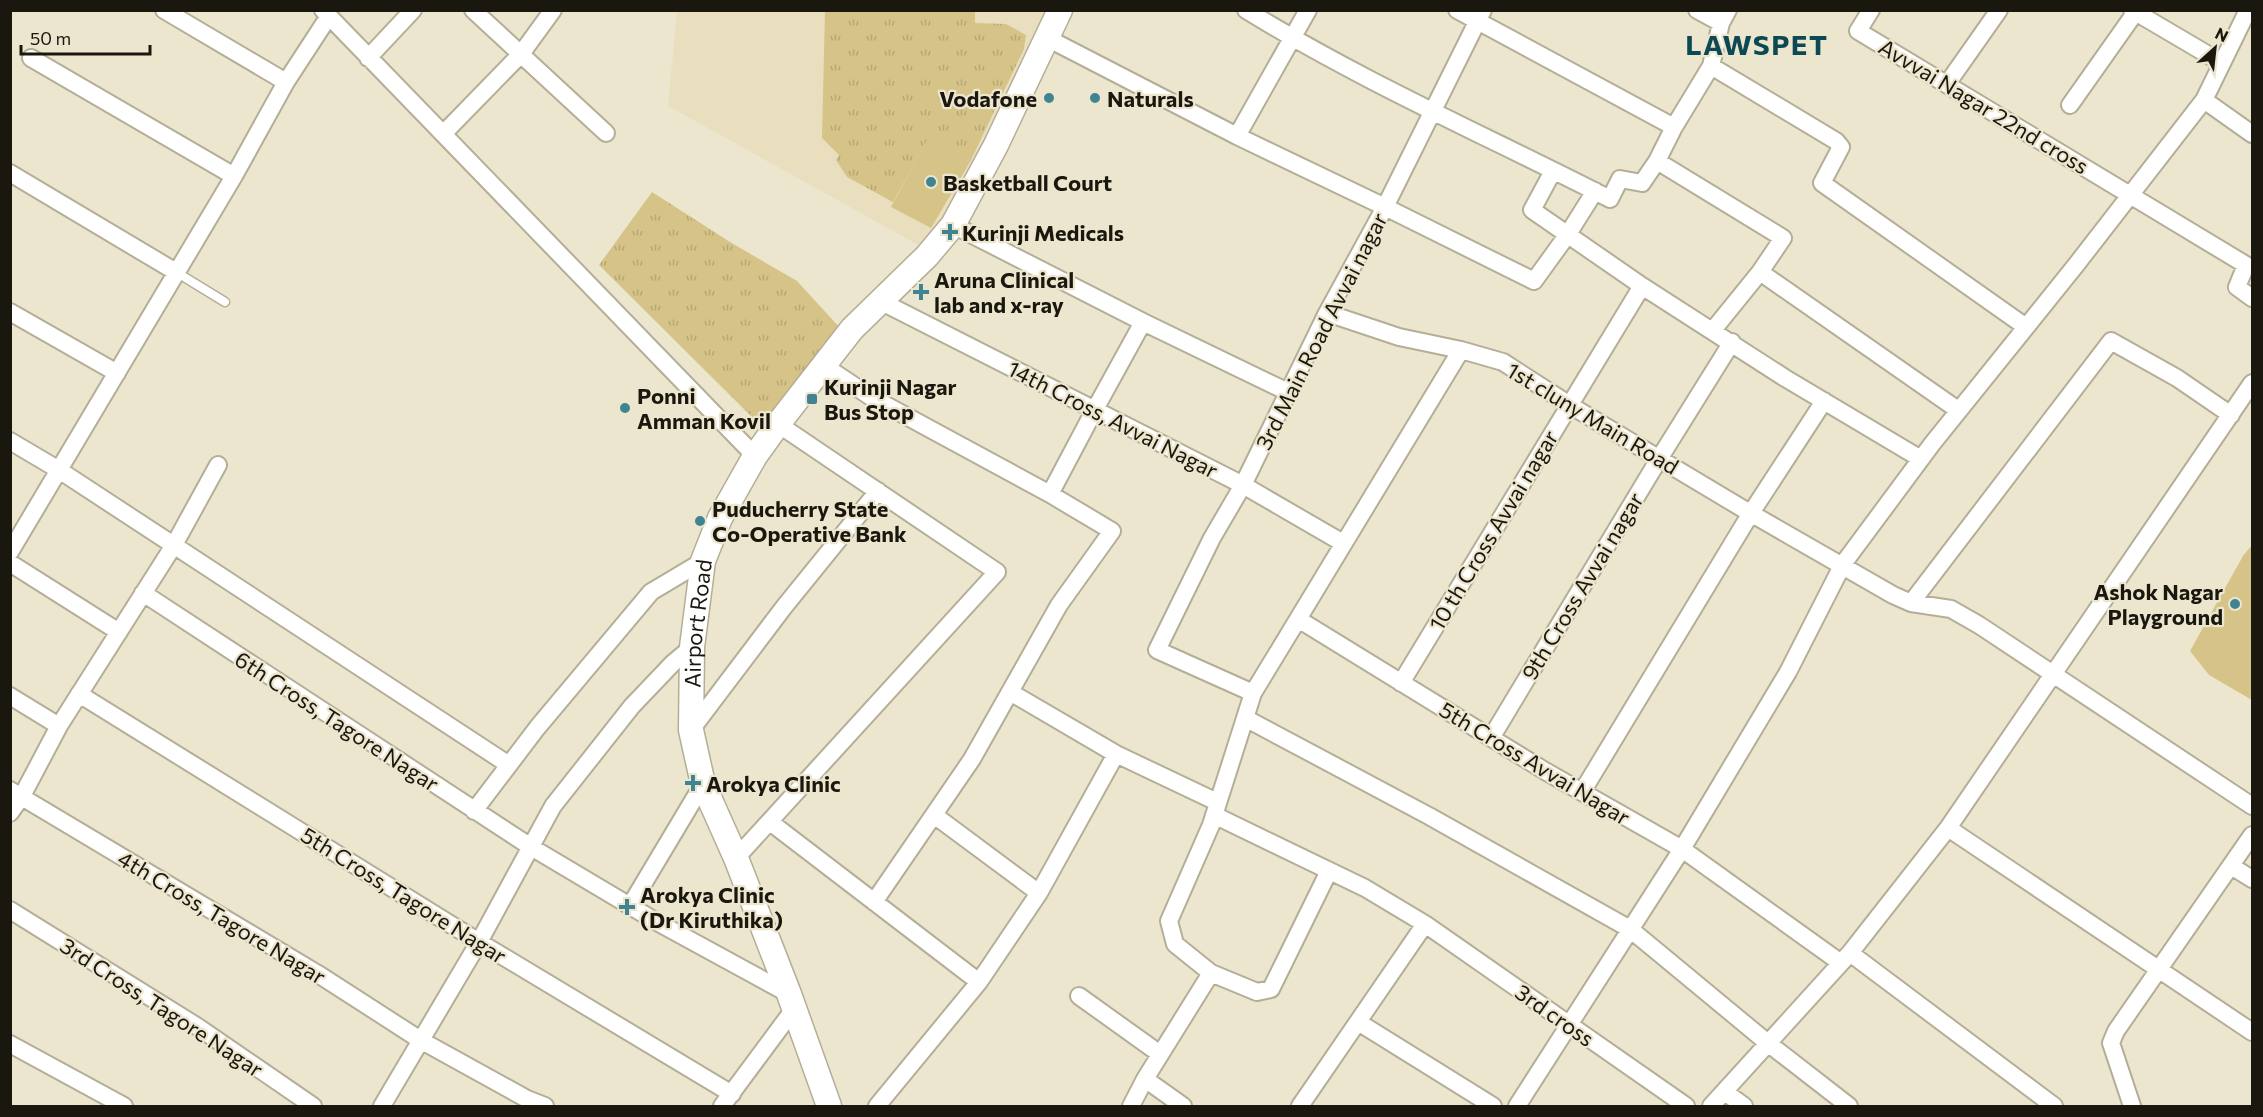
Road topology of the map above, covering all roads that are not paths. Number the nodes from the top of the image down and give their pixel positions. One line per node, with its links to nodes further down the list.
1 (164, 10): 24 (street)
2 (413, 10): 21 (street)
3 (473, 10): 19 (street)
4 (553, 10): 19 (street)
5 (1060, 10): 17 (street, Airport Road)
6 (1246, 10): 18 (street)
7 (1308, 10): 18 (street)
8 (1457, 10): 15 (street)
9 (1697, 10): 16 (street)
10 (1871, 10): 25 (street, Avvvai Nagar 22nd cross)
11 (1999, 10): 25 (street)
12 (2248, 10): 22 (street)
13 (2133, 11): 22 (street); 27 (street)
14 (326, 13): 21 (street); 24 (street)
15 (1480, 16): 28 (street, 3rd Main Road Avvai nagar); 29 (street)
16 (1724, 17): 23 (street)
17 (1047, 38): 33 (street); 41 (street, Airport Road)
18 (1292, 39): 28 (street); 33 (street)
19 (521, 54): 30 (street); 31 (street)
20 (31, 58): 37 (street)
21 (368, 58): 31 (street)
22 (2222, 63): 26 (street)
23 (1711, 66): 29 (street); 52 (street)
24 (286, 82): 37 (street)
25 (1947, 84): 39 (street, Avvvai Nagar 22nd cross)
26 (2204, 100): 32 (street); 39 (street)
27 (2070, 105)
28 (1432, 111): 35 (street); 40 (street, 3rd Main Road Avvai nagar)
29 (1674, 127): 34 (street)
30 (606, 133)
31 (443, 134): 67 (street)
32 (2253, 134)
33 (1237, 136): 40 (street)
34 (1657, 161): 38 (street); 44 (street)
35 (1553, 171): 38 (street); 42 (street)
36 (10, 173): 43 (street)
37 (234, 176): 43 (street)
38 (1595, 191): 42 (street)
39 (2130, 194): 46 (street, Avvvai Nagar 22nd cross); 52 (street)
40 (1385, 207): 42 (street); 50 (street, 3rd Main Road Avvai nagar)
41 (953, 225): 47 (street, Airport Road); 51 (street)
42 (1568, 234): 45 (street)
43 (176, 272): 48 (lane); 57 (street)
44 (1760, 272): 53 (street); 62 (street)
45 (1642, 285): 53 (street); 61 (street, 10 th Cross Avvai nagar)
46 (2253, 298)
47 (880, 301): 56 (street, Airport Road); 63 (street, 14th Cross, Avvai Nagar)
48 (225, 302)
49 (10, 312): 57 (street)
50 (1327, 313): 55 (street, 1st cluny Main Road); 59 (street, 3rd Main Road Avvai nagar)
51 (1143, 322): 59 (street); 63 (street)
52 (2026, 327): 62 (street)
53 (1713, 330): 54 (street)
54 (1732, 342): 60 (street); 68 (street, 9th Cross Avvai nagar)
55 (1461, 350): 61 (street, 1st cluny Main Road); 76 (street)
56 (823, 365): 65 (street, Airport Road); 74 (street)
57 (117, 373): 71 (street)
58 (2253, 383): 64 (street)
59 (1288, 392): 72 (street, 3rd Main Road Avvai nagar)
60 (1824, 401): 69 (street); 75 (street)
61 (1568, 404): 68 (street, 1st cluny Main Road); 88 (street, 10 th Cross Avvai nagar)
62 (1958, 410): 69 (street)
63 (1094, 411): 72 (street, 14th Cross, Avvai Nagar); 74 (street)
64 (2231, 415): 83 (street); 87 (street)
65 (778, 424): 67 (street, Airport Road); 73 (street)
66 (10, 441): 71 (street)
67 (755, 456): 79 (street, Airport Road)
68 (1659, 459): 75 (street, 1st cluny Main Road); 96 (street, 9th Cross Avvai nagar)
69 (1920, 459): 81 (street)
70 (218, 465): 77 (street)
71 (58, 470): 77 (street); 78 (street)
72 (1243, 485): 76 (street, 14th Cross, Avvai Nagar); 90 (street, 3rd Main Road Avvai nagar)
73 (878, 491): 95 (street); 107 (street)
74 (1050, 494): 89 (street)
75 (1750, 513): 81 (street, 1st cluny Main Road); 100 (street)
76 (1343, 543): 84 (street)
77 (174, 545): 82 (street); 98 (street)
78 (10, 552)
79 (703, 561): 86 (street, Airport Road); 98 (street)
80 (10, 563): 85 (street)
81 (1843, 564): 83 (street, 1st cluny Main Road); 111 (street)
82 (143, 593): 85 (street); 104 (street, 6th Cross, Tagore Nagar)
83 (1911, 603): 87 (street, 1st cluny Main Road)
84 (1298, 619): 88 (street, 5th Cross Avvai Nagar); 90 (street)
85 (118, 632): 91 (street)
86 (692, 647): 95 (street, Airport Road); 110 (street)
87 (2054, 675): 102 (street, 1st cluny Main Road); 108 (street)
88 (1401, 683): 96 (street, 5th Cross Avvai Nagar)
89 (1010, 692): 97 (street, 3rd cross); 106 (street)
90 (1253, 693): 93 (street)
91 (80, 694): 94 (street); 122 (street, 5th Cross, Tagore Nagar)
92 (10, 696): 94 (street)
93 (1245, 718): 103 (street); 121 (street)
94 (59, 726): 101 (street)
95 (691, 730): 99 (street, Airport Road)
96 (1491, 738): 100 (street, 5th Cross Avvai Nagar)
97 (1116, 754): 103 (street, 3rd cross); 116 (street)
98 (509, 765): 104 (street)
99 (703, 784): 112 (street, Airport Road); 118 (street)
100 (1582, 792): 111 (street, 5th Cross Avvai Nagar)
101 (16, 793): 105 (street); 132 (street, 4th Cross, Tagore Nagar)
102 (2253, 806)
103 (1216, 808): 114 (street, 3rd cross); 125 (street)
104 (474, 811): 110 (street, 6th Cross, Tagore Nagar)
105 (10, 813)
106 (934, 815): 116 (street); 117 (street)
107 (770, 822): 112 (street); 117 (street)
108 (1948, 828): 123 (street); 124 (street)
109 (2253, 835): 113 (street)
110 (531, 847): 118 (street, 6th Cross, Tagore Nagar); 122 (street)
111 (1682, 849): 121 (street); 123 (street, 5th Cross Avvai Nagar)
112 (736, 858): 128 (street, Airport Road)
113 (2231, 866): 115 (street); 124 (street)
114 (1329, 871): 120 (street, 3rd cross); 125 (street)
115 (2253, 879)
116 (1039, 894): 126 (street)
117 (874, 902): 126 (street)
118 (630, 906): 128 (street, 6th Cross, Tagore Nagar)
119 (10, 910): 140 (street, 3rd Cross, Tagore Nagar)
120 (1425, 924): 129 (street); 130 (street, 3rd cross)
121 (1630, 929): 130 (street); 134 (street)
122 (479, 942): 132 (street); 138 (street, 5th Cross, Tagore Nagar)
123 (1845, 958): 134 (street); 154 (street, 5th Cross Avvai Nagar)
124 (2160, 969): 131 (street); 155 (street)
125 (1211, 973): 135 (street)
126 (979, 982): 144 (street)
127 (1079, 996): 135 (street)
128 (791, 1001): 138 (street); 143 (street, Airport Road)
129 (1358, 1022): 147 (street); 148 (street)
130 (1569, 1025): 149 (street); 150 (street, 3rd cross)
131 (2253, 1032)
132 (422, 1041): 141 (street); 142 (street, 4th Cross, Tagore Nagar)
133 (10, 1044): 139 (street)
134 (1769, 1044): 137 (street); 153 (street)
135 (1160, 1054): 136 (street)
136 (1145, 1079): 145 (street); 146 (street)
137 (1725, 1092): 151 (street); 152 (street)
138 (727, 1100)
139 (124, 1107)
140 (313, 1107)
141 (382, 1107)
142 (545, 1107)
143 (829, 1107)
144 (877, 1107)
145 (1131, 1107)
146 (1183, 1107)
147 (1300, 1107)
148 (1493, 1107)
149 (1517, 1107)
150 (1686, 1107)
151 (1711, 1107)
152 (1744, 1107)
153 (1849, 1107)
154 (2054, 1107)
155 (2132, 1107)

